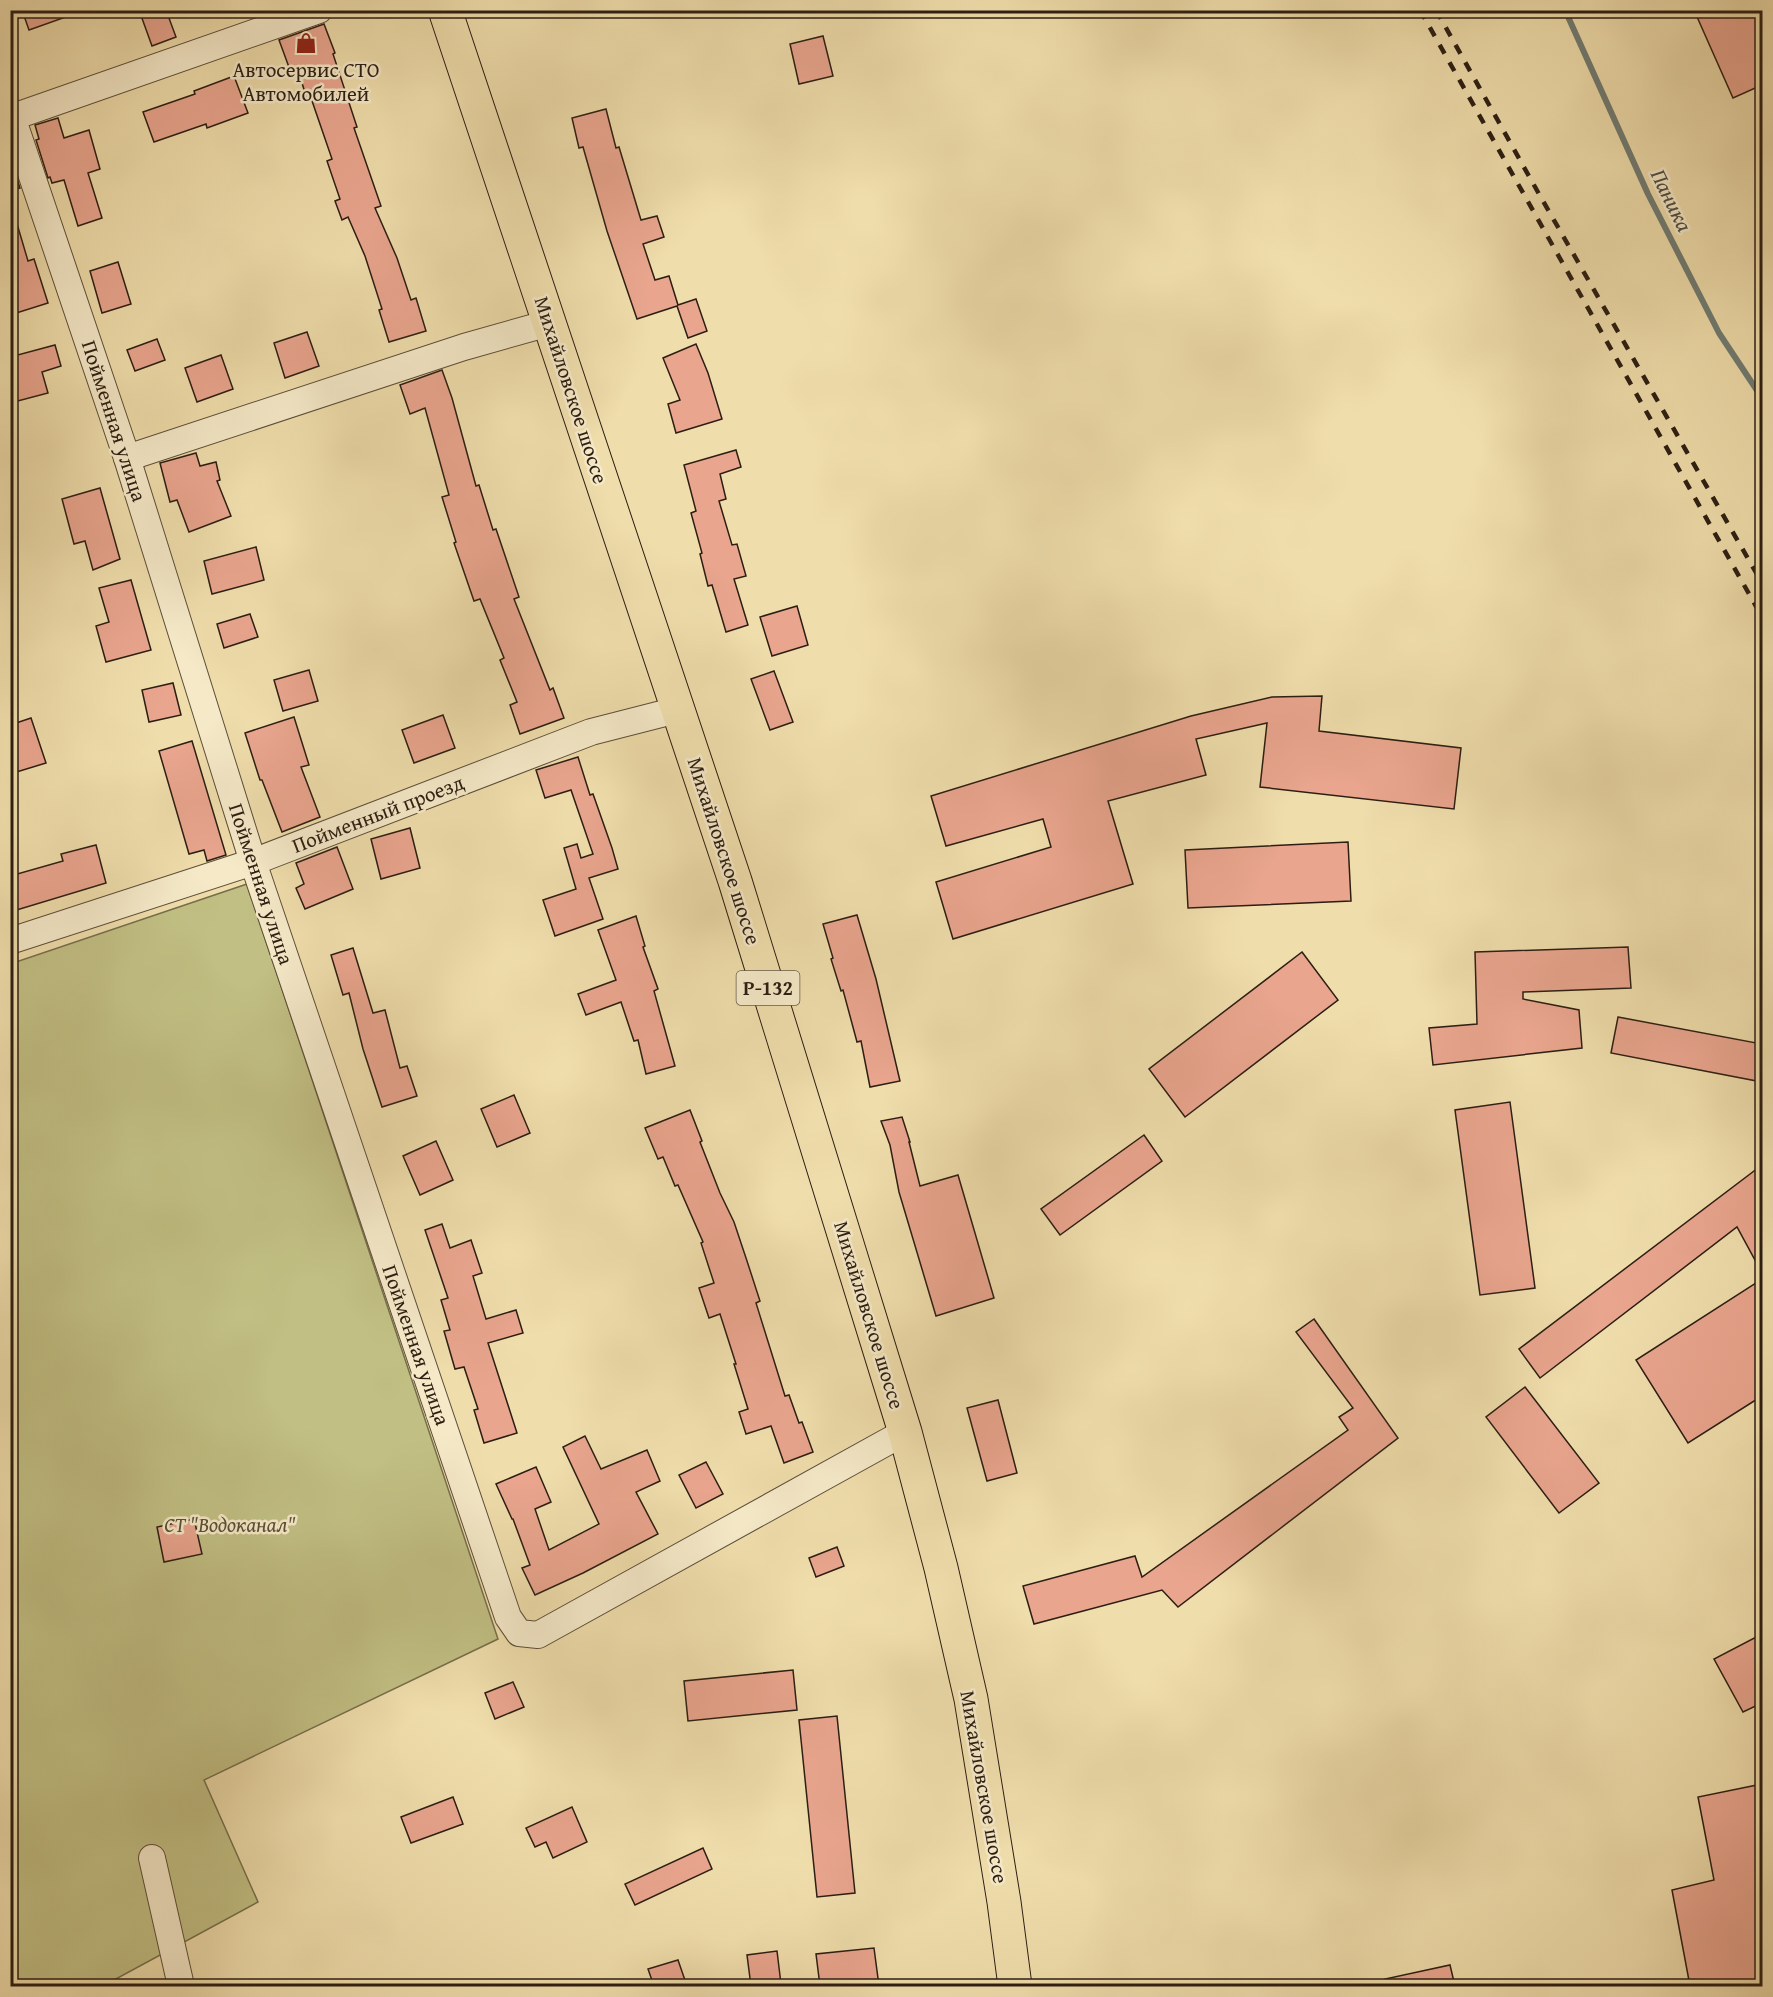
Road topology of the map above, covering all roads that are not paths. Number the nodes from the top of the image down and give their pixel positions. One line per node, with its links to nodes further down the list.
1 (319, 10): 3 (street)
2 (445, 10): 4 (main road, Михайловское шоссе / Р-132)
3 (12, 114): 5 (street, Пойменная улица)
4 (549, 323): 5 (street); 6 (main road, Михайловское шоссе / Р-132)
5 (127, 458): 7 (street, Пойменная улица)
6 (677, 710): 7 (street, Пойменный проезд); 9 (main road, Михайловское шоссе / Р-132)
7 (253, 862): 8 (street, Пойменный проезд); 9 (street, Пойменная улица)
8 (10, 941)
9 (905, 1432): 12 (main road, Михайловское шоссе / Р-132)
10 (152, 1858): 11 (street)
11 (181, 1986)
12 (1015, 1986)

